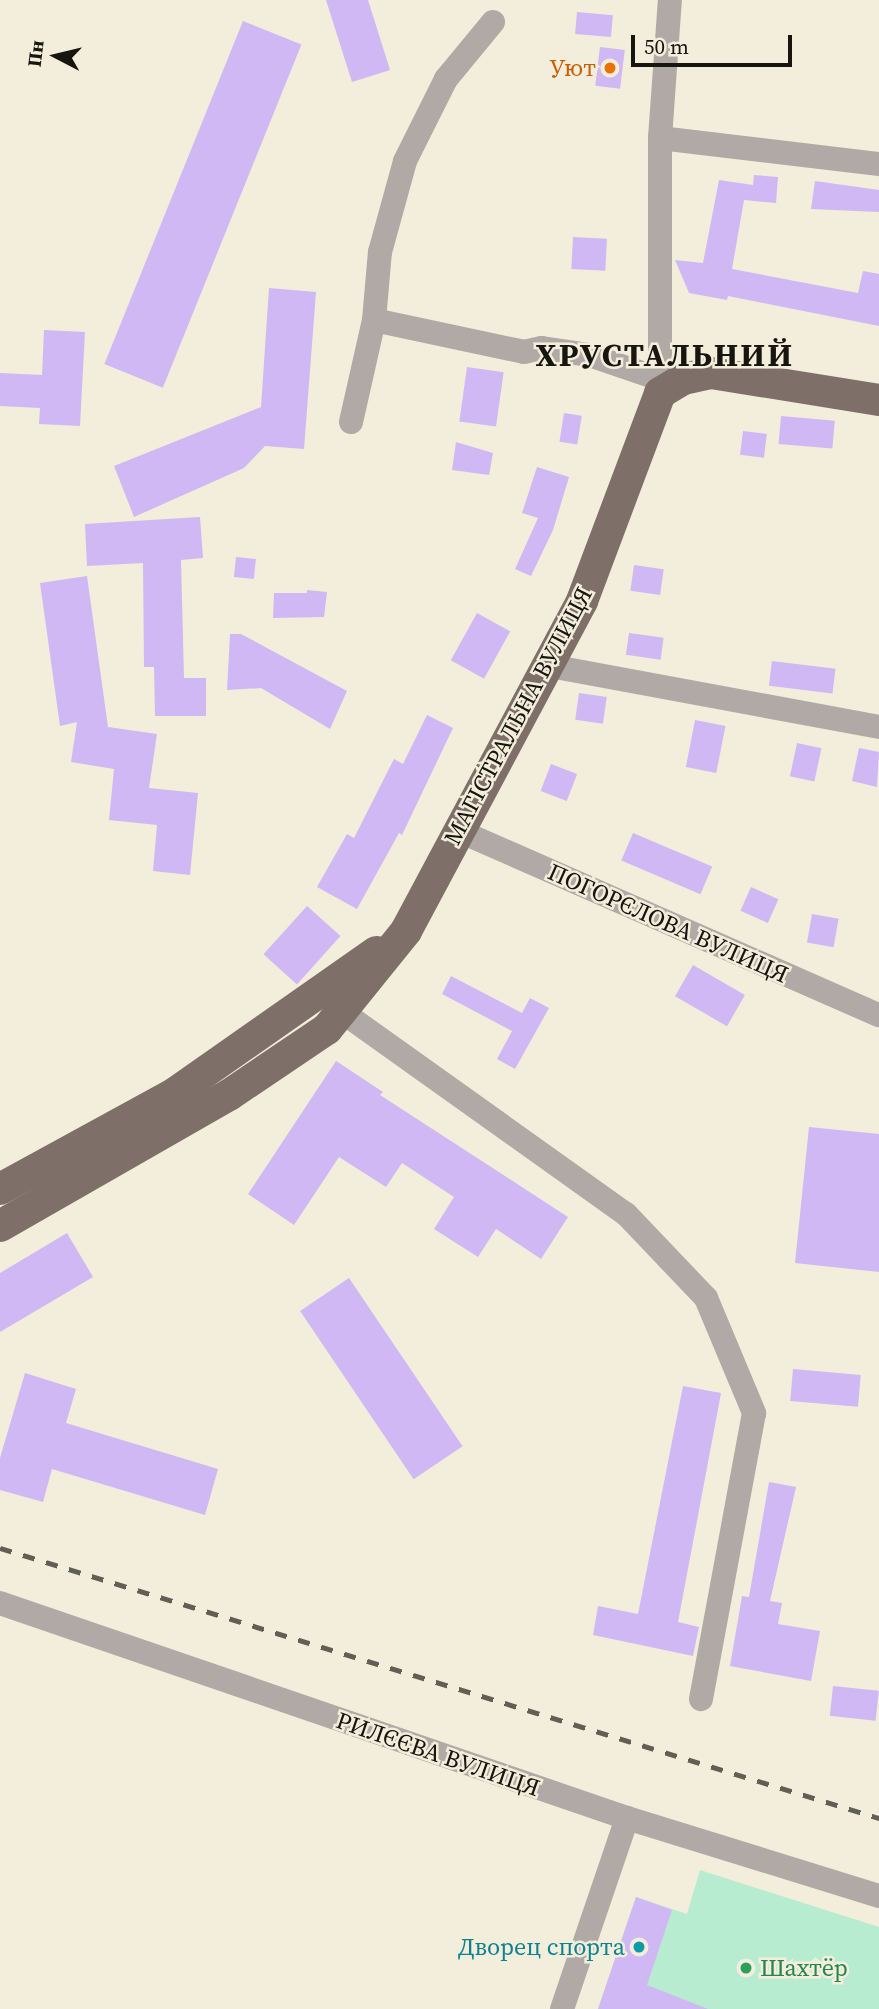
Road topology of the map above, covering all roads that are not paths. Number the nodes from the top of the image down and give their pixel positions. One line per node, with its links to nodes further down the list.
1 (670, 0): 3 (street, МАГІСТРАЛЬНА ВУЛИЦЯ)
2 (493, 22): 5 (street)
3 (660, 138): 4 (street); 6 (street, МАГІСТРАЛЬНА ВУЛИЦЯ)
4 (879, 164)
5 (374, 320): 6 (street); 8 (street)
6 (660, 386): 7 (main road); 9 (main road, МАГІСТРАЛЬНА ВУЛИЦЯ)
7 (879, 400)
8 (351, 422)
9 (550, 666): 10 (street); 11 (main road, МАГІСТРАЛЬНА ВУЛИЦЯ)
10 (879, 727)
11 (457, 830): 12 (main road, МАГІСТРАЛЬНА ВУЛИЦЯ); 14 (street, ПОГОРЄЛОВА ВУЛИЦЯ)
12 (406, 931): 13 (main road, МАГІСТРАЛЬНА ВУЛИЦЯ); 15 (main road, МАГІСТРАЛЬНА ВУЛИЦЯ)
13 (341, 1012): 16 (main road, МАГІСТРАЛЬНА ВУЛИЦЯ); 18 (street)
14 (879, 1015)
15 (0, 1189)
16 (0, 1226)
17 (0, 1603): 19 (street, РИЛЄЄВА ВУЛИЦЯ)
18 (701, 1699)
19 (627, 1818): 20 (street, РИЛЄЄВА ВУЛИЦЯ); 21 (street)
20 (879, 1896)
21 (562, 2009)

